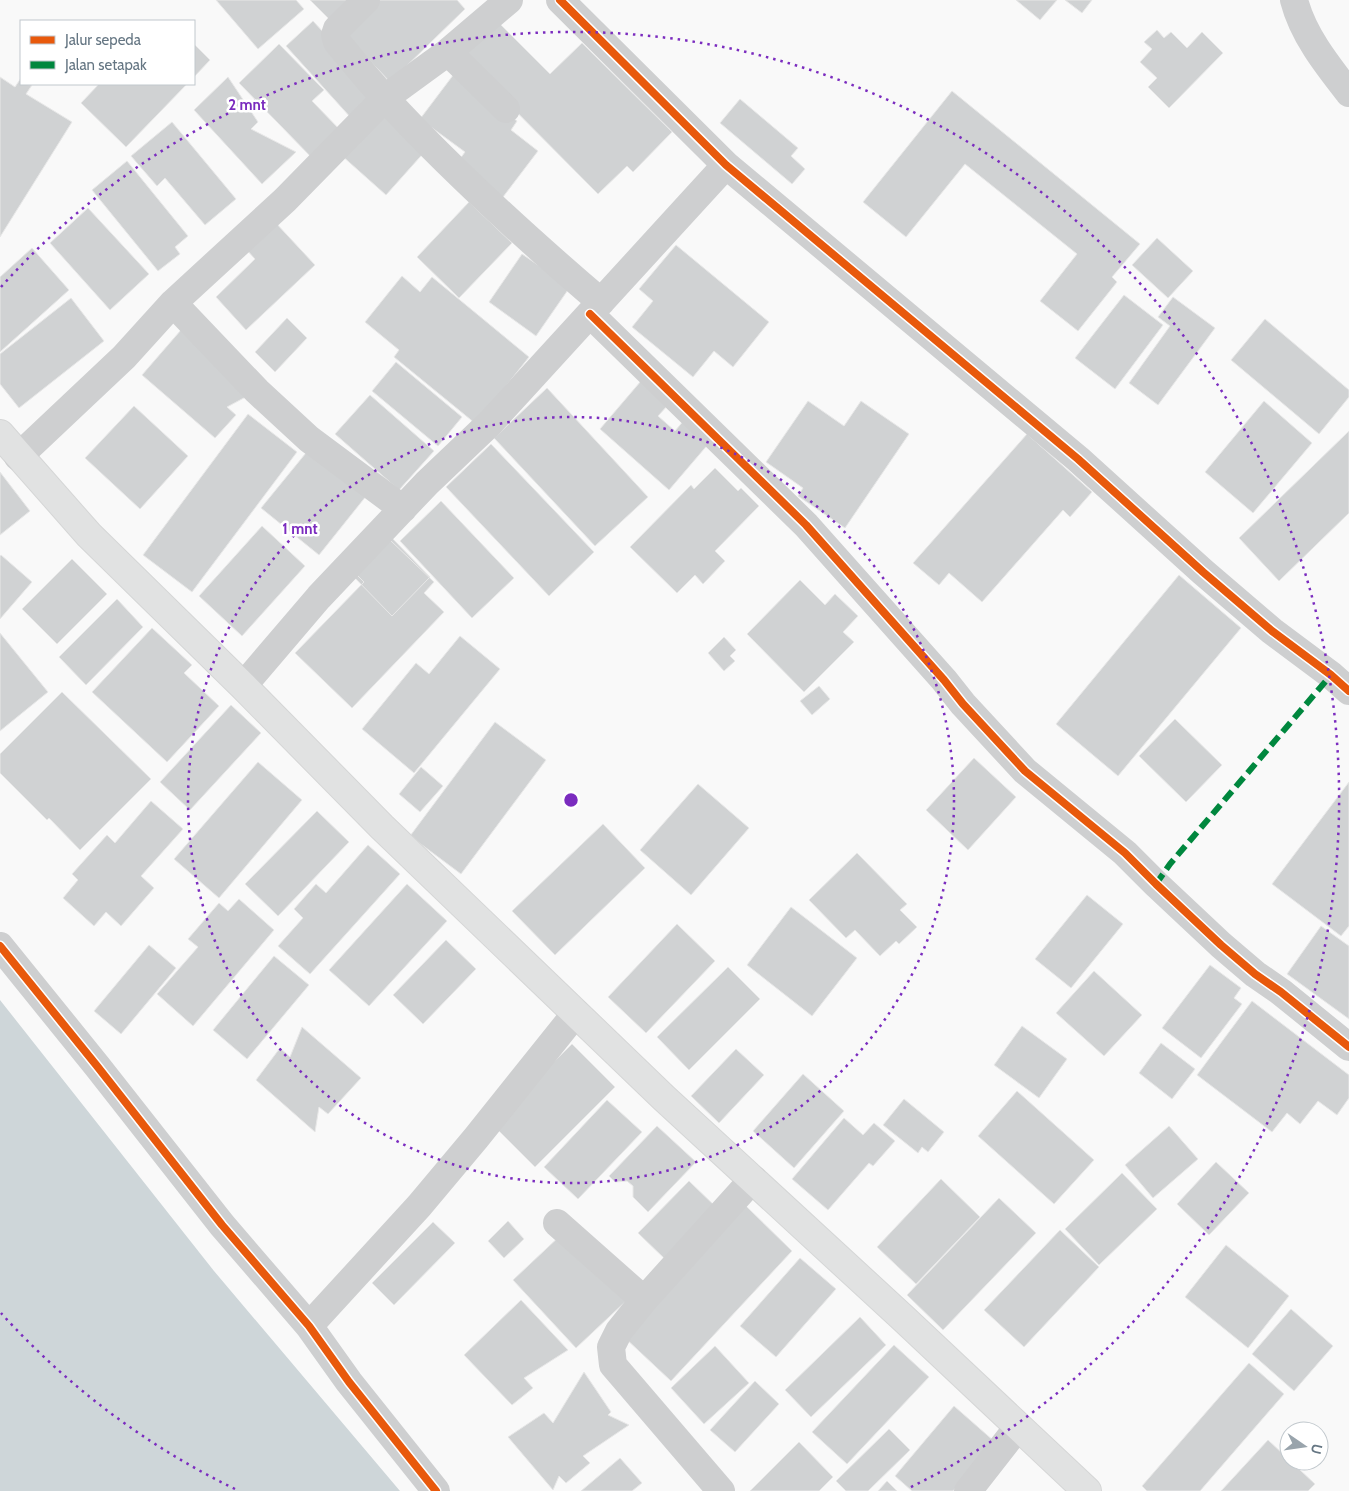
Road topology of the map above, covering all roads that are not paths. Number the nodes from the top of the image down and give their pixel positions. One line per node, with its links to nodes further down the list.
1 (366, 0): 7 (street)
2 (509, 0): 5 (street)
3 (560, 0): 9 (street)
4 (1294, 0): 6 (street)
5 (448, 52): 7 (street); 8 (street)
6 (1349, 94)
7 (384, 98): 10 (street); 11 (street)
8 (506, 109)
9 (726, 165): 11 (street); 16 (street)
10 (173, 304): 13 (street); 14 (street)
11 (596, 308): 14 (street); 19 (street)
12 (0, 434): 13 (highway)
13 (18, 456): 15 (highway)
14 (403, 509): 15 (street)
15 (243, 686): 18 (highway)
16 (1349, 691)
17 (0, 946): 23 (street)
18 (576, 1013): 20 (highway); 23 (street)
19 (1349, 1047)
20 (753, 1180): 22 (street); 24 (highway)
21 (557, 1223): 22 (street)
22 (644, 1300): 26 (street)
23 (309, 1326): 25 (street)
24 (1018, 1427): 27 (street); 28 (highway)
25 (436, 1491)
26 (721, 1491)
27 (968, 1491)
28 (1087, 1491)

